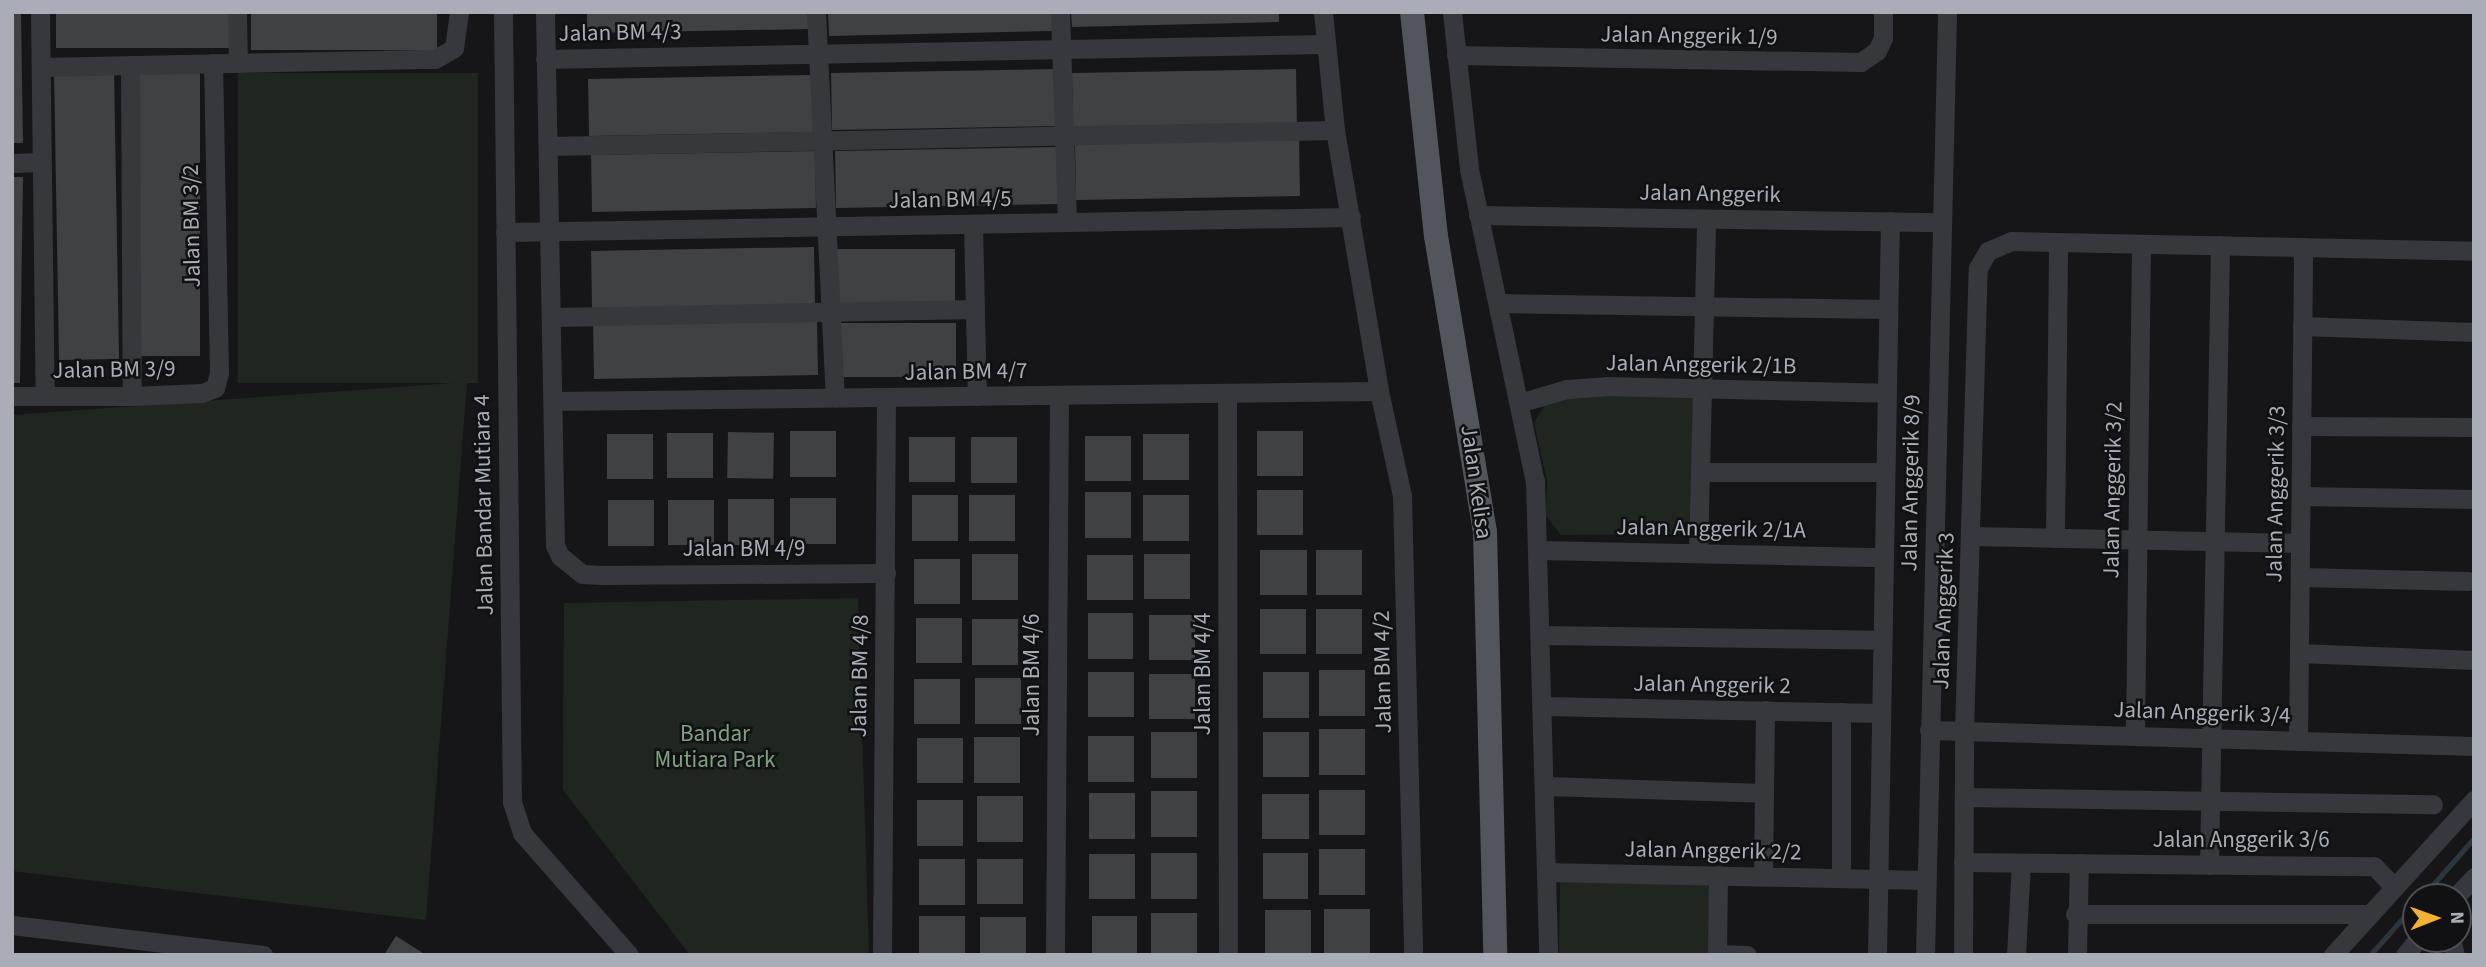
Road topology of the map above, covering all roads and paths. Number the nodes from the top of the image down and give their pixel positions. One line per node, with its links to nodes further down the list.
1 (40, 12): 21 (street)
2 (237, 12): 19 (street)
3 (459, 12): 19 (street)
4 (503, 12): 36 (street, Jalan Bandar Mutiara 4)
5 (545, 12): 17 (street, Jalan BM 4/9)
6 (816, 12): 15 (street)
7 (1060, 12): 14 (street)
8 (1322, 12): 13 (street, Jalan BM 4/2)
9 (1412, 12): 123 (main road, Jalan Kelisa)
10 (1452, 12): 16 (street)
11 (1883, 12): 16 (street, Jalan Anggerik 1/9)
12 (1947, 12): 33 (street, Jalan Anggerik 8/9)
13 (1325, 44): 14 (street, Jalan BM 4/3); 22 (street, Jalan BM 4/2)
14 (1061, 50): 15 (street, Jalan BM 4/3); 23 (street)
15 (818, 54): 17 (street, Jalan BM 4/3); 24 (street)
16 (1456, 55): 28 (street)
17 (545, 59): 25 (street, Jalan BM 4/9)
18 (214, 63): 19 (street); 20 (street); 51 (street, Jalan BM 3/2)
19 (239, 63)
20 (130, 65): 21 (street); 60 (street)
21 (41, 67): 26 (street)
22 (1335, 130): 23 (street); 29 (street, Jalan BM 4/2)
23 (1065, 135): 24 (street); 32 (street)
24 (822, 139): 25 (street); 35 (street)
25 (548, 146): 37 (street, Jalan BM 4/9)
26 (41, 162): 27 (street); 58 (street)
27 (12, 163)
28 (1478, 215): 30 (street, Jalan Anggerik); 43 (street)
29 (1351, 217): 32 (street, Jalan BM 4/5); 53 (street, Jalan BM 4/2)
30 (1706, 219): 31 (street, Jalan Anggerik); 44 (street)
31 (1889, 221): 33 (street, Jalan Anggerik); 46 (street)
32 (1067, 222): 34 (street, Jalan BM 4/5)
33 (1942, 222): 90 (street, Jalan Anggerik 8/9)
34 (973, 224): 35 (street, Jalan BM 4/5); 45 (street)
35 (826, 227): 37 (street, Jalan BM 4/5); 47 (street)
36 (505, 232): 37 (street, Jalan BM 4/5); 118 (street, Jalan Bandar Mutiara 4)
37 (550, 232): 48 (street, Jalan BM 4/9)
38 (2058, 242): 39 (street); 71 (street, Jalan Anggerik 3); 72 (street)
39 (2141, 244): 40 (street); 73 (street, Jalan Anggerik 3/2)
40 (2220, 245): 41 (street); 74 (street)
41 (2303, 247): 42 (street); 49 (street, Jalan Anggerik 3/3)
42 (2474, 251)
43 (1499, 303): 44 (street); 64 (street)
44 (1702, 306): 46 (street); 52 (street)
45 (975, 309): 47 (street); 59 (street)
46 (1887, 309): 55 (street)
47 (830, 312): 48 (street); 62 (street)
48 (552, 317): 63 (street, Jalan BM 4/9)
49 (2302, 326): 50 (street); 65 (street, Jalan Anggerik 3/3)
50 (2474, 332)
51 (215, 388): 60 (street, Jalan BM 3/9)
52 (1701, 390): 55 (street, Jalan Anggerik 2/1B); 64 (street, Jalan Anggerik 2/1B); 67 (street)
53 (1379, 391): 54 (street, Jalan BM 4/7); 122 (street, Jalan BM 4/2)
54 (1227, 393): 56 (street, Jalan BM 4/7); 121 (street, Jalan BM 4/4)
55 (1884, 393): 68 (street)
56 (1059, 395): 59 (street, Jalan BM 4/7); 120 (street, Jalan BM 4/6)
57 (12, 396): 58 (street, Jalan BM 3/9)
58 (45, 396): 60 (street, Jalan BM 3/9)
59 (977, 396): 61 (street, Jalan BM 4/7)
60 (132, 397)
61 (886, 397): 62 (street, Jalan BM 4/7); 79 (street, Jalan BM 4/8)
62 (835, 398): 63 (street, Jalan BM 4/7)
63 (555, 401): 79 (street, Jalan BM 4/9)
64 (1519, 403): 76 (street)
65 (2301, 426): 66 (street); 69 (street, Jalan Anggerik 3/3)
66 (2474, 427)
67 (1700, 472): 68 (street); 77 (street)
68 (1883, 472): 78 (street)
69 (2301, 496): 70 (street); 75 (street, Jalan Anggerik 3/3)
70 (2474, 499)
71 (1970, 536): 72 (street); 91 (street, Jalan Anggerik 3)
72 (2055, 538): 73 (street)
73 (2137, 540): 74 (street); 92 (street, Jalan Anggerik 3/2)
74 (2215, 541): 75 (street); 93 (street)
75 (2300, 543): 80 (street, Jalan Anggerik 3/3)
76 (1539, 550): 77 (street, Jalan Anggerik 2/1A); 82 (street)
77 (1698, 553): 78 (street, Jalan Anggerik 2/1A)
78 (1882, 557): 83 (street)
79 (886, 573): 119 (street, Jalan BM 4/8)
80 (2300, 577): 81 (street); 84 (street, Jalan Anggerik 3/3)
81 (2468, 581)
82 (1540, 635): 83 (street); 86 (street)
83 (1880, 640): 89 (street)
84 (2299, 653): 85 (street); 94 (street, Jalan Anggerik 3/3)
85 (2474, 660)
86 (1545, 706): 87 (street, Jalan Anggerik 2); 96 (street)
87 (1765, 710): 88 (street, Jalan Anggerik 2); 97 (street)
88 (1841, 712): 89 (street, Jalan Anggerik 2); 109 (street)
89 (1879, 713): 110 (street)
90 (1929, 730): 91 (street, Jalan Anggerik 3/4); 111 (street, Jalan Anggerik 8/9)
91 (1964, 731): 92 (street, Jalan Anggerik 3/4); 98 (street, Jalan Anggerik 3)
92 (2135, 736): 93 (street, Jalan Anggerik 3/4)
93 (2211, 738): 94 (street, Jalan Anggerik 3/4); 100 (street)
94 (2298, 741): 95 (street, Jalan Anggerik 3/4)
95 (2474, 746)
96 (1545, 786): 97 (street); 106 (street)
97 (1764, 793): 108 (street)
98 (1964, 797): 100 (street); 102 (street, Jalan Anggerik 3)
99 (2474, 800): 112 (street)
100 (2210, 801): 101 (street); 105 (street)
101 (2433, 804)
102 (1964, 862): 104 (street, Jalan Anggerik 3/6); 128 (street, Jalan Anggerik 3)
103 (2079, 863): 104 (street, Jalan Anggerik 3/6); 105 (street, Jalan Anggerik 3/6); 113 (street)
104 (2021, 864): 129 (street)
105 (2209, 865): 112 (street, Jalan Anggerik 3/6)
106 (1546, 872): 107 (street, Jalan Anggerik 2/2); 124 (street)
107 (1718, 875): 108 (street, Jalan Anggerik 2/2); 116 (street)
108 (1763, 876): 109 (street, Jalan Anggerik 2/2)
109 (1841, 878): 110 (street, Jalan Anggerik 2/2)
110 (1878, 879): 111 (street, Jalan Anggerik 2/2); 126 (street)
111 (1925, 880): 127 (street, Jalan Anggerik 8/9)
112 (2394, 887): 114 (street)
113 (2075, 914): 114 (street); 130 (street)
114 (2370, 914): 131 (street)
115 (12, 925): 117 (street)
116 (1717, 954): 125 (street)
117 (263, 955)
118 (629, 955)
119 (882, 955)
120 (1055, 955)
121 (1228, 955)
122 (1413, 955)
123 (1494, 955)
124 (1548, 955)
125 (1747, 955)
126 (1877, 955)
127 (1925, 955)
128 (1963, 955)
129 (2017, 955)
130 (2077, 955)
131 (2333, 955)

